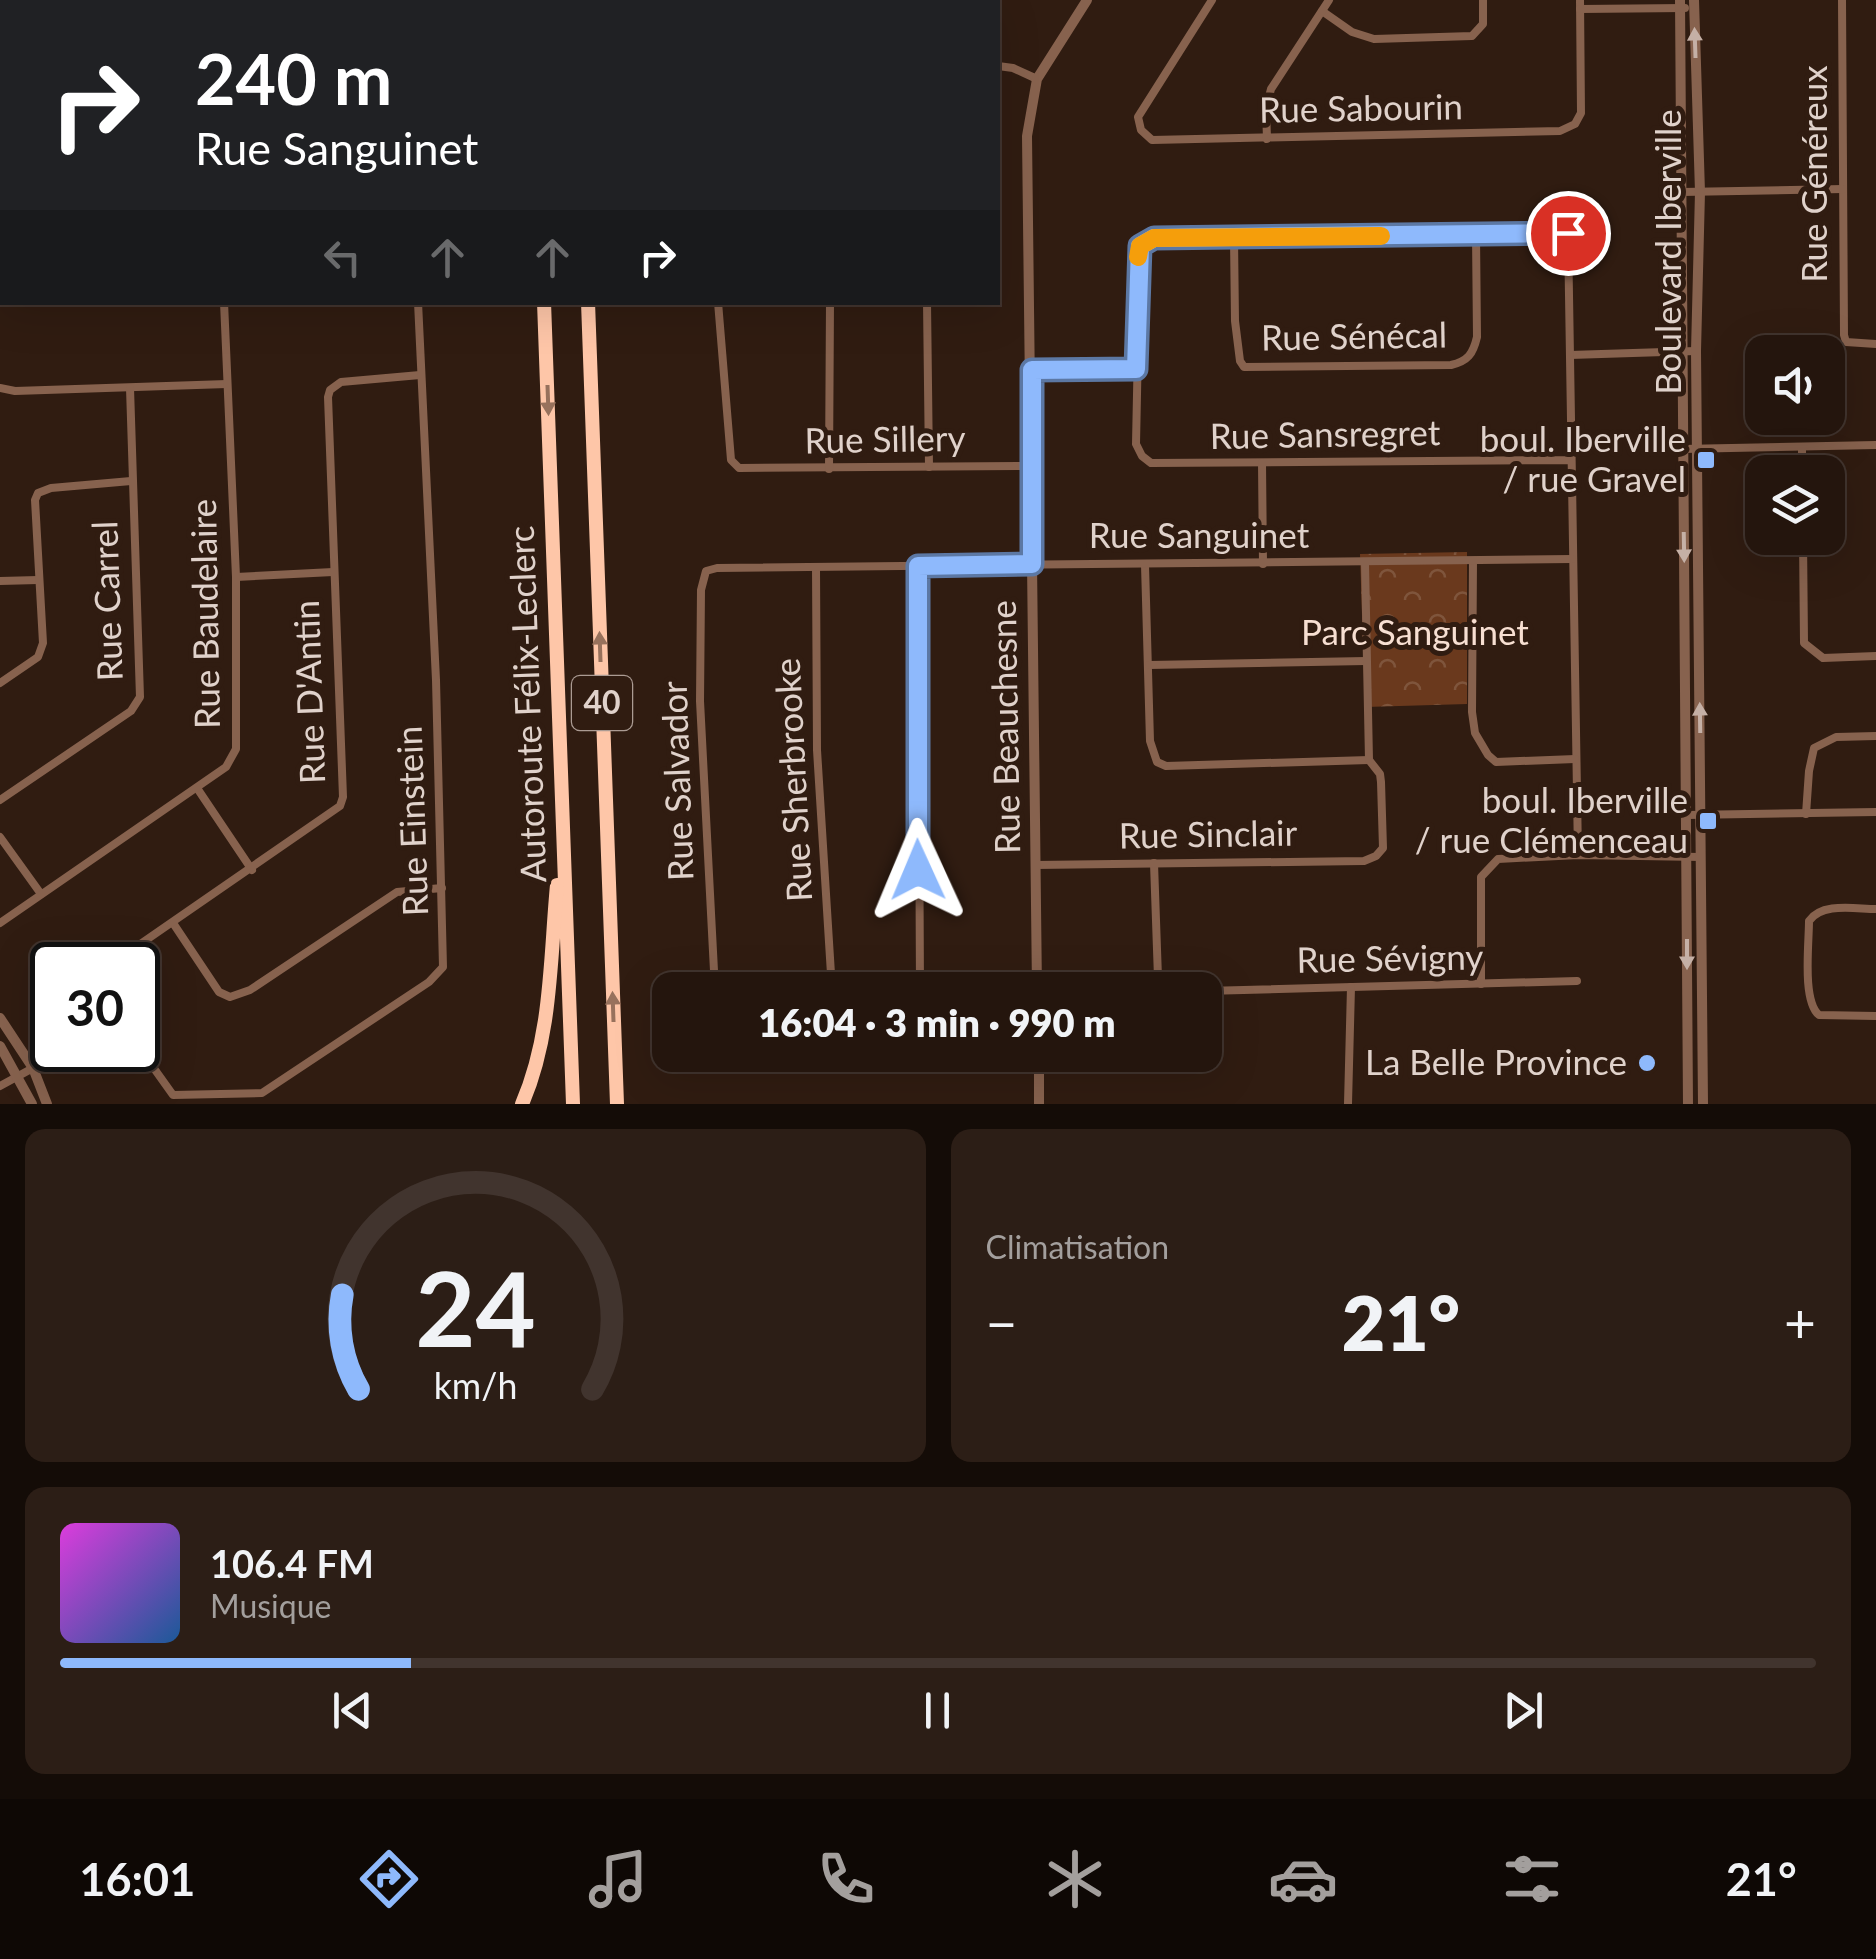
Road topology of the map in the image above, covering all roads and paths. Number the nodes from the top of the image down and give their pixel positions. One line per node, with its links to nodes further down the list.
1 (1212, 0): 12 (street, Rue Sabourin)
2 (1329, 0): 9 (street)
3 (1483, 0): 9 (street)
4 (1842, 0): 13 (street, Rue Généreux)
5 (1083, 1): 11 (street, Rue Beauchesne)
6 (1680, 4): 7 (street); 8 (street); 14 (street, Boulevard Iberville)
7 (1694, 4): 15 (street, Boulevard Iberville, one-way to 7)
8 (1580, 5): 12 (street, Rue Sabourin)
9 (1322, 10): 12 (street)
10 (1000, 66): 11 (street)
11 (1036, 79): 30 (street, Rue Beauchesne)
12 (1267, 138)
13 (1843, 189): 15 (street); 25 (street, Rue Généreux)
14 (1682, 192): 15 (street); 26 (street, Boulevard Iberville)
15 (1700, 192): 27 (street, Boulevard Iberville)
16 (1476, 235): 17 (street); 17 (street, Rue Sénécal); 28 (street)
17 (1234, 238): 29 (street)
18 (224, 305): 32 (street, Rue Baudelaire)
19 (418, 305): 31 (street, Rue Einstein)
20 (544, 305): 73 (highway, Autoroute Félix-Leclerc / 40, one-way to 73)
21 (588, 305): 112 (highway, 40, one-way to 21)
22 (718, 305): 44 (street, Rue Sillery)
23 (830, 305): 44 (street)
24 (927, 305): 43 (street)
25 (1876, 344)
26 (1682, 351): 27 (street); 28 (street); 37 (street, Boulevard Iberville)
27 (1696, 351): 38 (street, Boulevard Iberville)
28 (1570, 354): 40 (street)
29 (1136, 369): 30 (street); 41 (street, Rue Sansregret)
30 (1032, 370): 42 (street, Rue Beauchesne)
31 (420, 375): 56 (street, Rue D'Antin); 81 (street, Rue Einstein)
32 (227, 384): 34 (street); 57 (street, Rue Baudelaire)
33 (0, 388): 34 (street)
34 (130, 388): 45 (street, Rue Carrel)
35 (1876, 445): 36 (street)
36 (1802, 447): 38 (street); 39 (street)
37 (1682, 449): 38 (street); 71 (street, Boulevard Iberville, one-way to 71)
38 (1698, 449): 72 (street, Boulevard Iberville, one-way to 38)
39 (1802, 455)
40 (1570, 460): 41 (street, Rue Sansregret); 47 (street)
41 (1262, 463): 51 (street)
42 (1032, 466): 43 (street, Rue Sillery); 50 (street, Rue Beauchesne)
43 (929, 467): 44 (street, Rue Sillery)
44 (829, 469)
45 (131, 482): 58 (street); 68 (street, Rue Carrel)
46 (1803, 555): 60 (street)
47 (1572, 559): 48 (street, Rue Sanguinet); 66 (street)
48 (1473, 561): 49 (street, Rue Sanguinet); 66 (street)
49 (1365, 562): 51 (street, Rue Sanguinet); 61 (street)
50 (1032, 564): 52 (street, Rue Sanguinet); 53 (street, Rue Sanguinet); 79 (street, Rue Beauchesne)
51 (1263, 564): 52 (street, Rue Sanguinet)
52 (1145, 565): 62 (street)
53 (918, 566): 54 (street, Rue Sanguinet); 89 (street)
54 (816, 567): 55 (street, Rue Sanguinet); 88 (street, Rue Sherbrooke)
55 (706, 571): 87 (street, Rue Salvador)
56 (333, 572): 57 (street); 80 (street, Rue D'Antin)
57 (236, 577): 67 (street, Rue Baudelaire)
58 (38, 580): 59 (street); 63 (street)
59 (0, 581)
60 (1876, 656)
61 (1366, 661): 62 (street); 65 (street)
62 (1149, 664): 65 (street)
63 (0, 683)
64 (1876, 736): 70 (street)
65 (1369, 760): 78 (street, Rue Sinclair)
66 (1575, 760): 75 (street)
67 (197, 788): 80 (street); 82 (street, Rue Baudelaire)
68 (0, 800)
69 (1876, 812): 70 (street)
70 (1806, 814): 72 (street)
71 (1687, 815): 72 (street); 76 (street, Boulevard Iberville)
72 (1702, 816): 77 (street, Boulevard Iberville)
73 (563, 830): 110 (highway); 111 (highway, Autoroute Félix-Leclerc / 40)
74 (0, 836): 82 (street)
75 (1578, 855): 76 (street); 93 (street)
76 (1687, 856): 77 (street); 115 (street, Boulevard Iberville, one-way to 115)
77 (1701, 857): 116 (street, Boulevard Iberville)
78 (1154, 863): 79 (street, Rue Sinclair); 91 (street)
79 (1035, 865): 90 (street, Rue Beauchesne)
80 (252, 870): 85 (street, Rue D'Antin)
81 (442, 888): 85 (street); 106 (street, Rue Einstein)
82 (41, 894): 84 (street, Rue Baudelaire)
83 (1876, 909): 96 (street)
84 (0, 922)
85 (173, 923): 86 (street, Rue D'Antin)
86 (144, 942)
87 (714, 972)
88 (831, 972)
89 (920, 972)
90 (1037, 972)
91 (1158, 972)
92 (1576, 981): 93 (street, Rue Sévigny)
93 (1481, 984): 94 (street, Rue Sévigny)
94 (1351, 987): 95 (street, Rue Sévigny); 114 (street)
95 (1222, 991)
96 (1876, 1016)
97 (0, 1018): 99 (street)
98 (0, 1046): 104 (street)
99 (30, 1063)
100 (30, 1070): 104 (street)
101 (35, 1072): 108 (street)
102 (157, 1072): 106 (street)
103 (1039, 1072): 113 (street)
104 (18, 1076): 105 (street); 107 (street)
105 (0, 1086)
106 (173, 1095): 109 (street)
107 (32, 1104)
108 (47, 1104)
109 (164, 1104)
110 (522, 1104)
111 (573, 1104)
112 (617, 1104)
113 (1039, 1104)
114 (1348, 1104)
115 (1688, 1104)
116 (1702, 1104)

